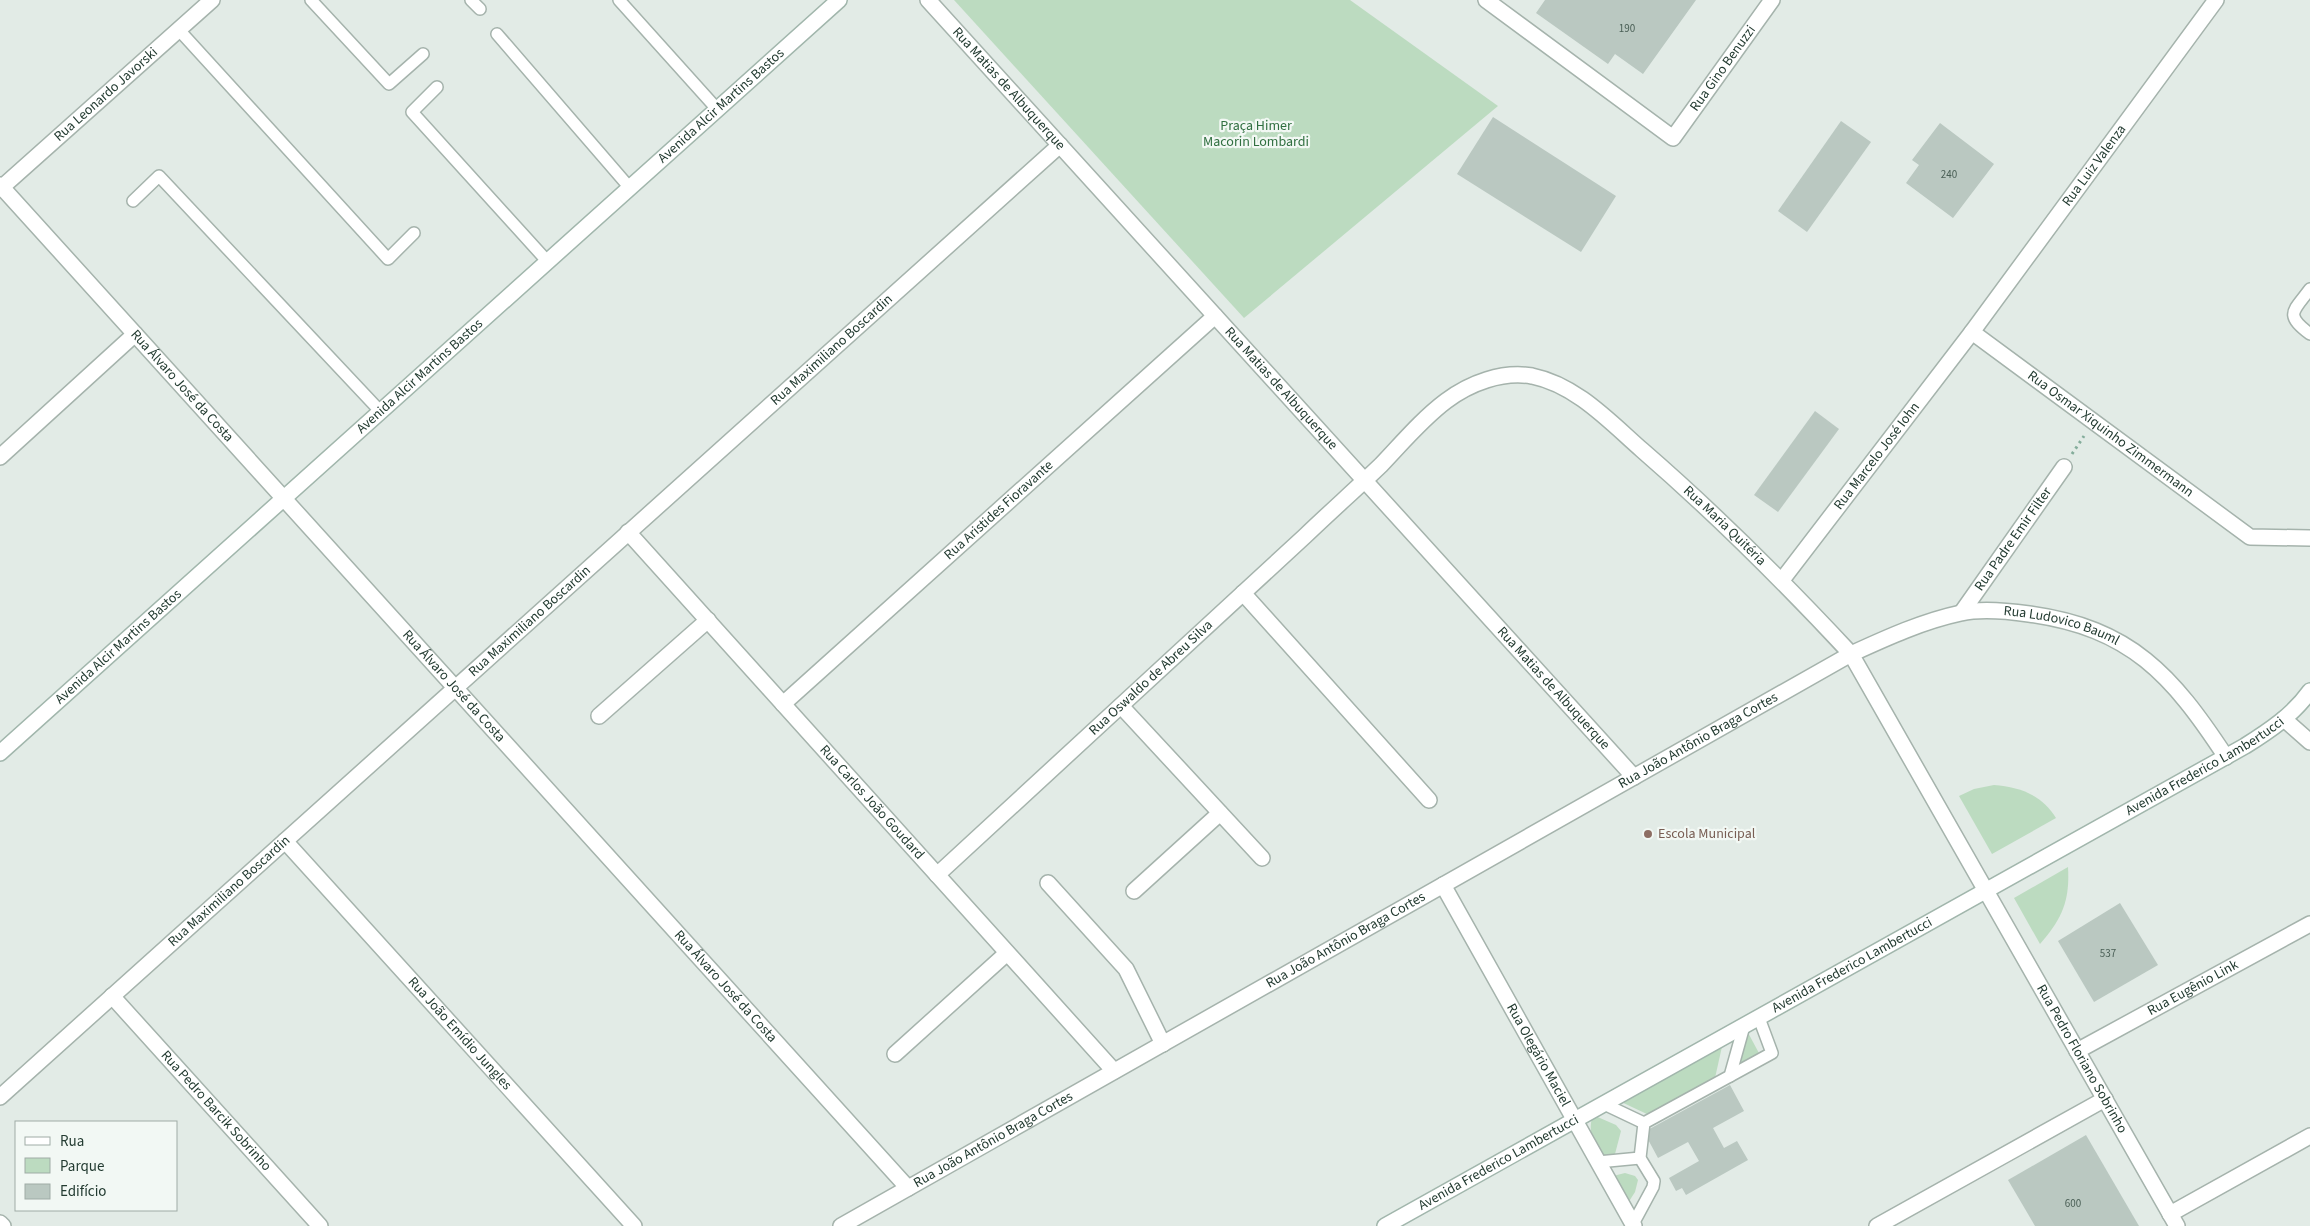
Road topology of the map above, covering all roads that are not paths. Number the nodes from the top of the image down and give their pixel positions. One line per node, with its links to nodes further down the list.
1 (212, 0): 11 (street, Rua Leonardo Javorski)
2 (311, 0): 13 (lane)
3 (471, 0): 10 (lane)
4 (619, 0): 15 (lane)
5 (839, 0): 15 (street, Avenida Alcir Martins Bastos)
6 (928, 0): 16 (street, Rua Matias de Albuquerque)
7 (1486, 0): 8 (street, Rua Gino Benuzzi)
8 (1772, 0)
9 (2216, 0): 24 (street, Rua Luiz Valenza)
10 (480, 9)
11 (178, 30): 17 (street, Rua Leonardo Javorski); 20 (lane)
12 (497, 34): 18 (lane)
13 (423, 54)
14 (437, 86): 21 (lane)
15 (717, 109): 18 (street, Avenida Alcir Martins Bastos)
16 (1060, 145): 23 (street, Rua Matias de Albuquerque); 32 (street, Rua Maximiliano Boscardin)
17 (1, 187): 25 (street, Rua Álvaro José da Costa)
18 (630, 188): 21 (street, Avenida Alcir Martins Bastos)
19 (133, 201): 27 (lane)
20 (414, 233)
21 (548, 262): 27 (street, Avenida Alcir Martins Bastos)
22 (2310, 289): 26 (lane)
23 (1215, 316): 30 (street, Rua Matias de Albuquerque); 41 (street, Rua Aristides Fioravante)
24 (1972, 332): 33 (street, Rua Osmar Xiquinho Zimmermann); 34 (street, Rua Marcelo José Iohn)
25 (135, 334): 28 (street); 31 (street, Rua Álvaro José da Costa)
26 (2310, 334)
27 (381, 412): 31 (street, Avenida Alcir Martins Bastos)
28 (0, 457)
29 (2064, 467): 36 (street, Rua Padre Emir Filter)
30 (1365, 480): 34 (street, Rua Maria Quitéria); 35 (street, Rua Oswaldo de Abreu Silva); 48 (street, Rua Matias de Albuquerque)
31 (284, 498): 39 (street, Rua Álvaro José da Costa); 46 (street, Avenida Alcir Martins Bastos)
32 (628, 532): 37 (street, Rua Carlos João Goudard); 39 (street, Rua Maximiliano Boscardin)
33 (2310, 538)
34 (1782, 580): 38 (street, Rua Maria Quitéria)
35 (1243, 593): 42 (street, Rua Oswaldo de Abreu Silva); 49 (street)
36 (1962, 612): 38 (street, Rua Ludovico Bauml); 47 (street, Rua Ludovico Bauml)
37 (708, 620): 41 (street, Rua Carlos João Goudard); 43 (street)
38 (1851, 654): 48 (street, Rua João Antônio Braga Cortes); 57 (street, Rua Maria Quitéria)
39 (456, 688): 51 (street, Rua Maximiliano Boscardin); 76 (street, Rua Álvaro José da Costa)
40 (2310, 691): 44 (street, Avenida Frederico Lambertucci)
41 (783, 704): 53 (street, Rua Carlos João Goudard)
42 (1121, 706): 50 (street); 53 (street, Rua Oswaldo de Abreu Silva)
43 (599, 716)
44 (2284, 719): 45 (street); 47 (street, Avenida Frederico Lambertucci)
45 (2310, 742)
46 (0, 753)
47 (2226, 757): 57 (street, Avenida Frederico Lambertucci)
48 (1634, 777): 55 (street, Rua João Antônio Braga Cortes)
49 (1429, 800)
50 (1220, 813): 52 (street); 56 (street)
51 (285, 841): 60 (street, Rua Maximiliano Boscardin); 82 (street, Rua João Emídio Jungles)
52 (1262, 858)
53 (937, 875): 59 (street, Rua Carlos João Goudard)
54 (1048, 883): 63 (street)
55 (1443, 885): 63 (street, Rua João Antônio Braga Cortes); 71 (street, Rua Olegário Maciel)
56 (1134, 891)
57 (1986, 891): 61 (street, Avenida Frederico Lambertucci); 64 (street, Rua Pedro Floriano Sobrinho)
58 (2310, 924): 64 (street, Rua Eugênio Link)
59 (1007, 953): 65 (street); 66 (street, Rua Carlos João Goudard)
60 (112, 996): 68 (street, Rua Maximiliano Boscardin); 81 (street, Rua Pedro Barcik Sobrinho)
61 (1759, 1018): 62 (street, Avenida Frederico Lambertucci); 67 (lane)
62 (1744, 1026): 67 (lane); 70 (street, Avenida Frederico Lambertucci)
63 (1162, 1044): 66 (street, Rua João Antônio Braga Cortes)
64 (2077, 1051): 69 (street, Rua Pedro Floriano Sobrinho)
65 (895, 1054)
66 (1114, 1071): 76 (street, Rua João Antônio Braga Cortes)
67 (1730, 1076): 72 (lane)
68 (0, 1097)
69 (2105, 1099): 77 (street, Rua Pedro Floriano Sobrinho); 85 (street)
70 (1604, 1104): 71 (street, Avenida Frederico Lambertucci); 72 (lane)
71 (1575, 1120): 75 (street, Rua Olegário Maciel); 84 (street, Avenida Frederico Lambertucci)
72 (1644, 1123): 74 (lane)
73 (2310, 1136): 77 (street)
74 (1640, 1158): 75 (lane); 79 (lane)
75 (1598, 1162): 79 (street, Rua Olegário Maciel)
76 (908, 1188): 83 (street, Rua João Antônio Braga Cortes)
77 (2174, 1220)
78 (0, 1223): 80 (street)
79 (1634, 1225)
80 (3, 1226)
81 (320, 1226)
82 (634, 1226)
83 (843, 1226)
84 (1385, 1226)
85 (1877, 1226)

